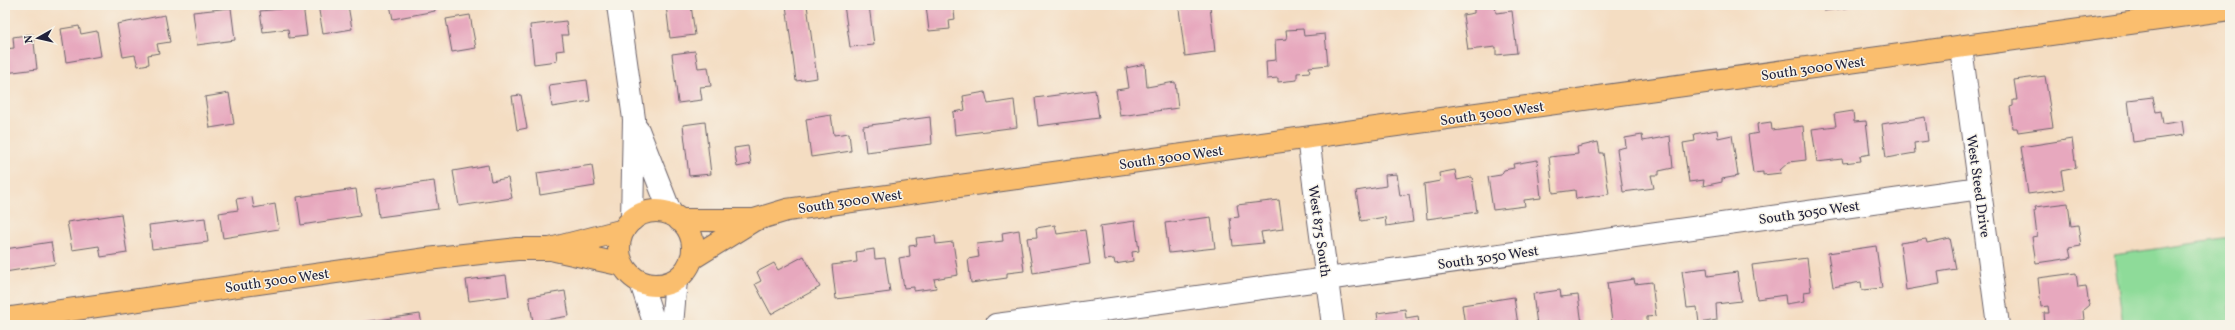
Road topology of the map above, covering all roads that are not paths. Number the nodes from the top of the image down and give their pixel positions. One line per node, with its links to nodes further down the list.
1 (618, 5): 4 (street)
2 (2230, 9): 3 (main road, South 3000 West)
3 (1961, 48): 5 (main road, South 3000 West); 6 (street, West Steed Drive)
4 (634, 120): 7 (street); 9 (street)
5 (1308, 138): 8 (main road, South 3000 West); 13 (street, West 875 South)
6 (1980, 188): 13 (street, South 3050 West); 21 (street, West Steed Drive)
7 (675, 217): 8 (main road, South 3000 West); 9 (main road); 11 (main road)
8 (754, 220): 11 (main road, South 3000 West)
9 (628, 225): 10 (main road, South 3000 West); 12 (main road)
10 (550, 249): 12 (main road, South 3000 West); 16 (main road, South 3000 West)
11 (691, 259): 14 (main road)
12 (623, 265): 15 (main road)
13 (1327, 279): 19 (street, South 3050 West); 20 (street, West 875 South)
14 (676, 280): 15 (main road); 18 (street)
15 (641, 283): 17 (street)
16 (5, 319)
17 (655, 325)
18 (672, 325)
19 (996, 325)
20 (1333, 325)
21 (1998, 325)

